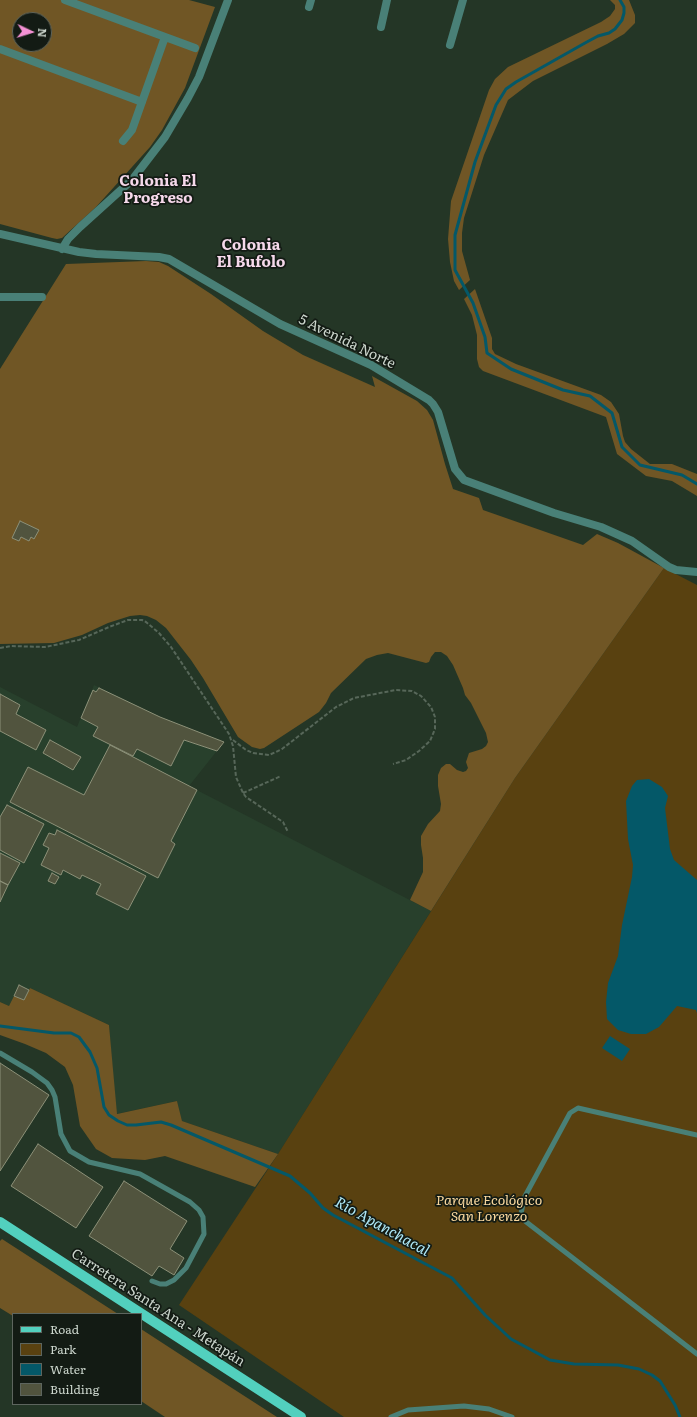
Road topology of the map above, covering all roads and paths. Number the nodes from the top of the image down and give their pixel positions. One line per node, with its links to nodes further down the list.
1 (65, 0): 6 (street)
2 (228, 0): 13 (street)
3 (387, 0): 5 (street)
4 (463, 0): 7 (street)
5 (381, 27)
6 (166, 37): 8 (street); 10 (street)
7 (450, 45)
8 (195, 48)
9 (0, 49): 10 (street)
10 (142, 102): 11 (street)
11 (123, 141)
12 (0, 234): 13 (street, 5 Avenida Norte)
13 (62, 249): 16 (street, 5 Avenida Norte)
14 (0, 296): 15 (street)
15 (42, 297)
16 (697, 572)
17 (0, 648): 18 (path)
18 (232, 740): 19 (path); 21 (path)
19 (393, 764)
20 (282, 776): 21 (path)
21 (243, 792): 22 (path)
22 (288, 832)
23 (0, 1053): 26 (lane)
24 (697, 1135): 29 (lane)
25 (0, 1222): 27 (main road, Carretera Santa Ana - Metapán)
26 (152, 1281)
27 (140, 1313)
28 (142, 1314): 30 (main road, Carretera Santa Ana - Metapán)
29 (697, 1354)
30 (301, 1417)
31 (391, 1417): 32 (lane)
32 (512, 1417)

